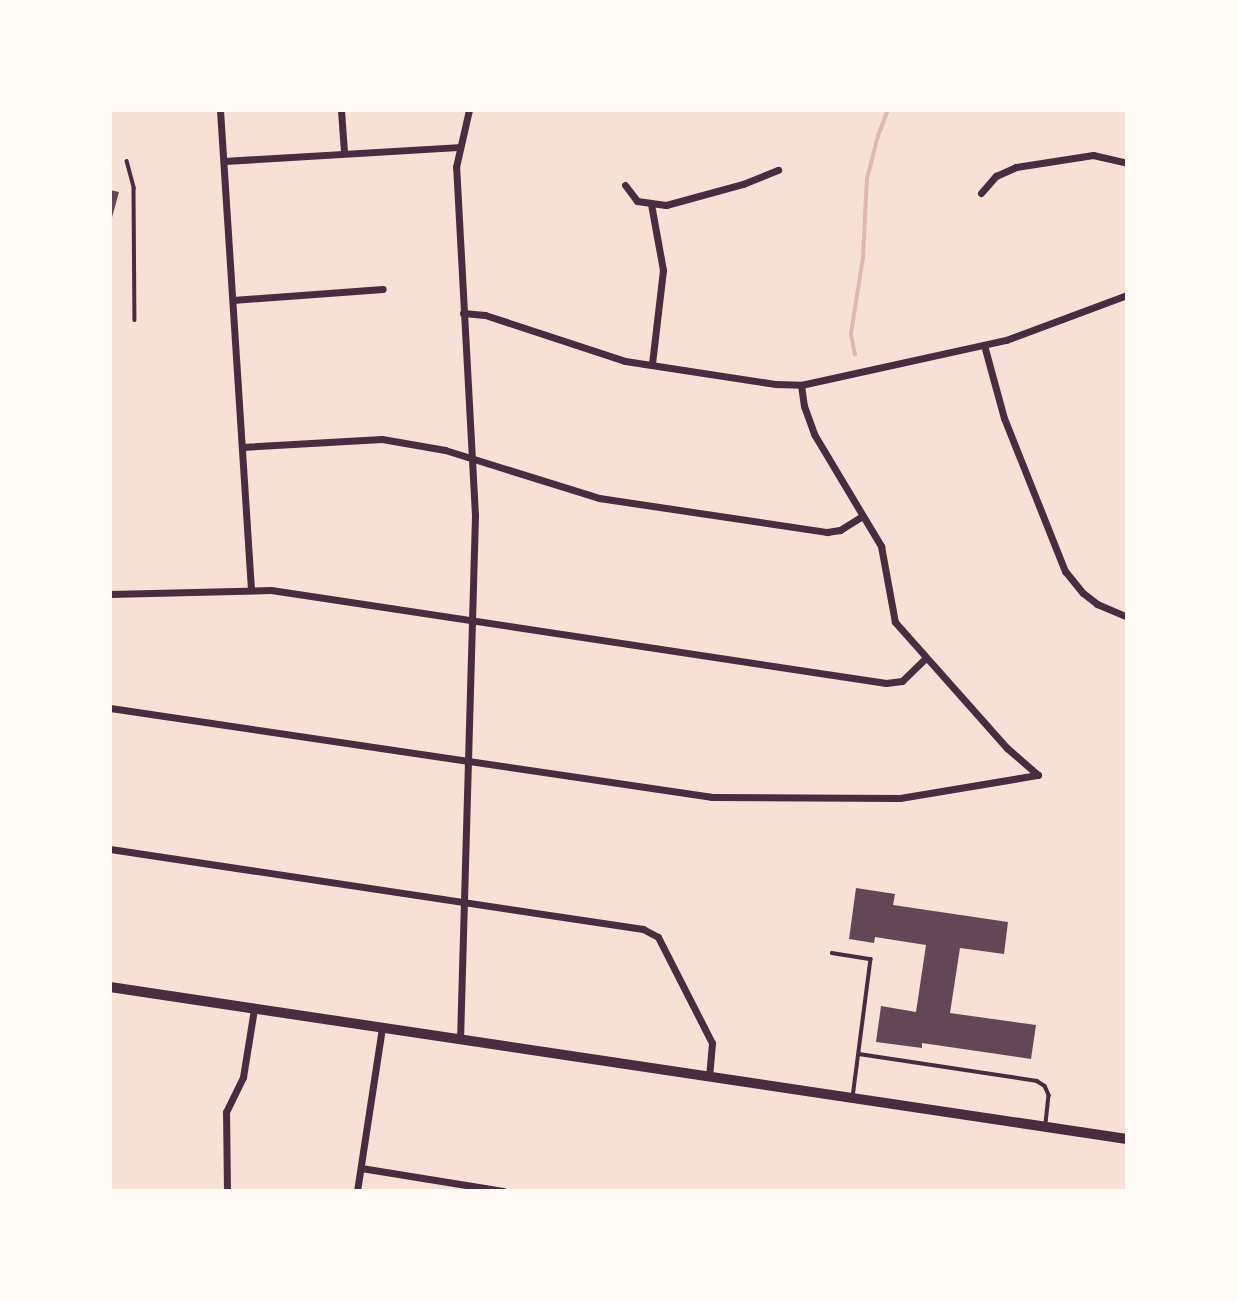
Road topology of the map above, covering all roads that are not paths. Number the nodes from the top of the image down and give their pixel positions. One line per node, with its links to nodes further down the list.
1 (220, 110): 7 (street)
2 (341, 110): 5 (street)
3 (469, 110): 4 (street)
4 (458, 146): 5 (street); 16 (street)
5 (344, 152): 7 (street)
6 (127, 161): 17 (lane)
7 (224, 161): 15 (street)
8 (1127, 163): 11 (street)
9 (778, 170): 12 (street)
10 (625, 185): 12 (street)
11 (981, 193)
12 (651, 204): 19 (street)
13 (383, 289): 15 (street)
14 (1127, 295): 18 (street)
15 (233, 300): 21 (street)
16 (463, 313): 19 (street); 22 (street)
17 (135, 320)
18 (984, 345): 20 (street); 26 (street)
19 (652, 364): 20 (street)
20 (801, 384): 23 (street)
21 (242, 447): 22 (street); 24 (street)
22 (473, 459): 23 (street); 27 (street)
23 (862, 516): 28 (street)
24 (251, 589): 25 (street); 27 (street)
25 (110, 594)
26 (1127, 617)
27 (472, 621): 28 (street); 30 (street)
28 (926, 658): 30 (street)
29 (110, 708): 30 (street)
30 (468, 761): 32 (street)
31 (110, 849): 32 (street)
32 (464, 902): 37 (street); 39 (street)
33 (832, 953): 38 (lane)
34 (110, 987): 35 (main road)
35 (254, 1009): 36 (main road); 44 (street)
36 (382, 1028): 37 (main road); 43 (street)
37 (460, 1040): 39 (main road)
38 (859, 1054): 40 (lane); 41 (lane)
39 (709, 1077): 40 (main road)
40 (853, 1099): 41 (main road)
41 (1046, 1127): 42 (main road)
42 (1127, 1139)
43 (361, 1168): 45 (street); 46 (street)
44 (227, 1191)
45 (357, 1191)
46 (503, 1191)

